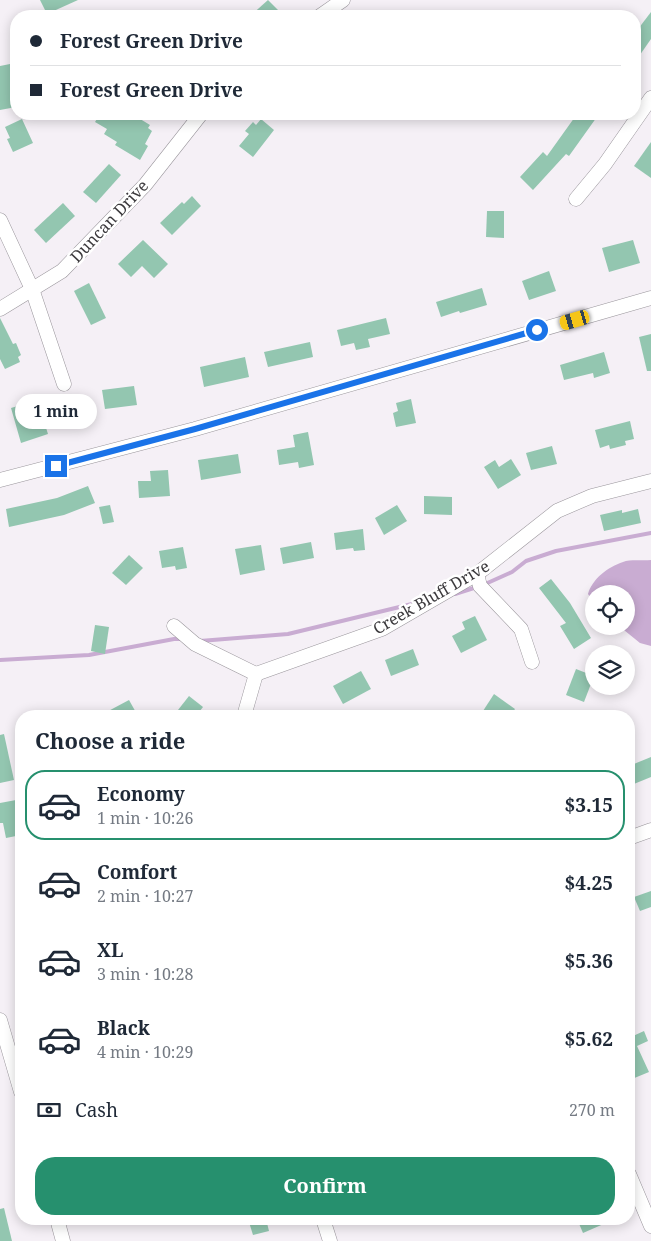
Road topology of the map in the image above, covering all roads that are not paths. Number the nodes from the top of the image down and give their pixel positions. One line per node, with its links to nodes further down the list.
1 (343, 0): 2 (street)
2 (329, 10)
3 (651, 98): 4 (street)
4 (641, 112)
5 (196, 120): 9 (street, Duncan Drive)
6 (636, 120): 7 (street)
7 (576, 198)
8 (0, 220): 9 (street)
9 (32, 289): 11 (street, Duncan Drive); 12 (street)
10 (651, 298): 13 (street)
11 (0, 309)
12 (64, 384)
13 (0, 480)
14 (651, 482): 15 (street, Creek Bluff Drive)
15 (477, 574): 17 (street); 18 (street, Creek Bluff Drive)
16 (174, 626): 18 (street)
17 (532, 662)
18 (256, 674): 19 (street)
19 (246, 710)
20 (651, 830): 21 (street)
21 (635, 836)
22 (0, 1020): 23 (street)
23 (15, 1052)
24 (635, 1188): 27 (street)
25 (59, 1225): 28 (street)
26 (325, 1225): 29 (street)
27 (651, 1226)
28 (63, 1241)
29 (330, 1241)

